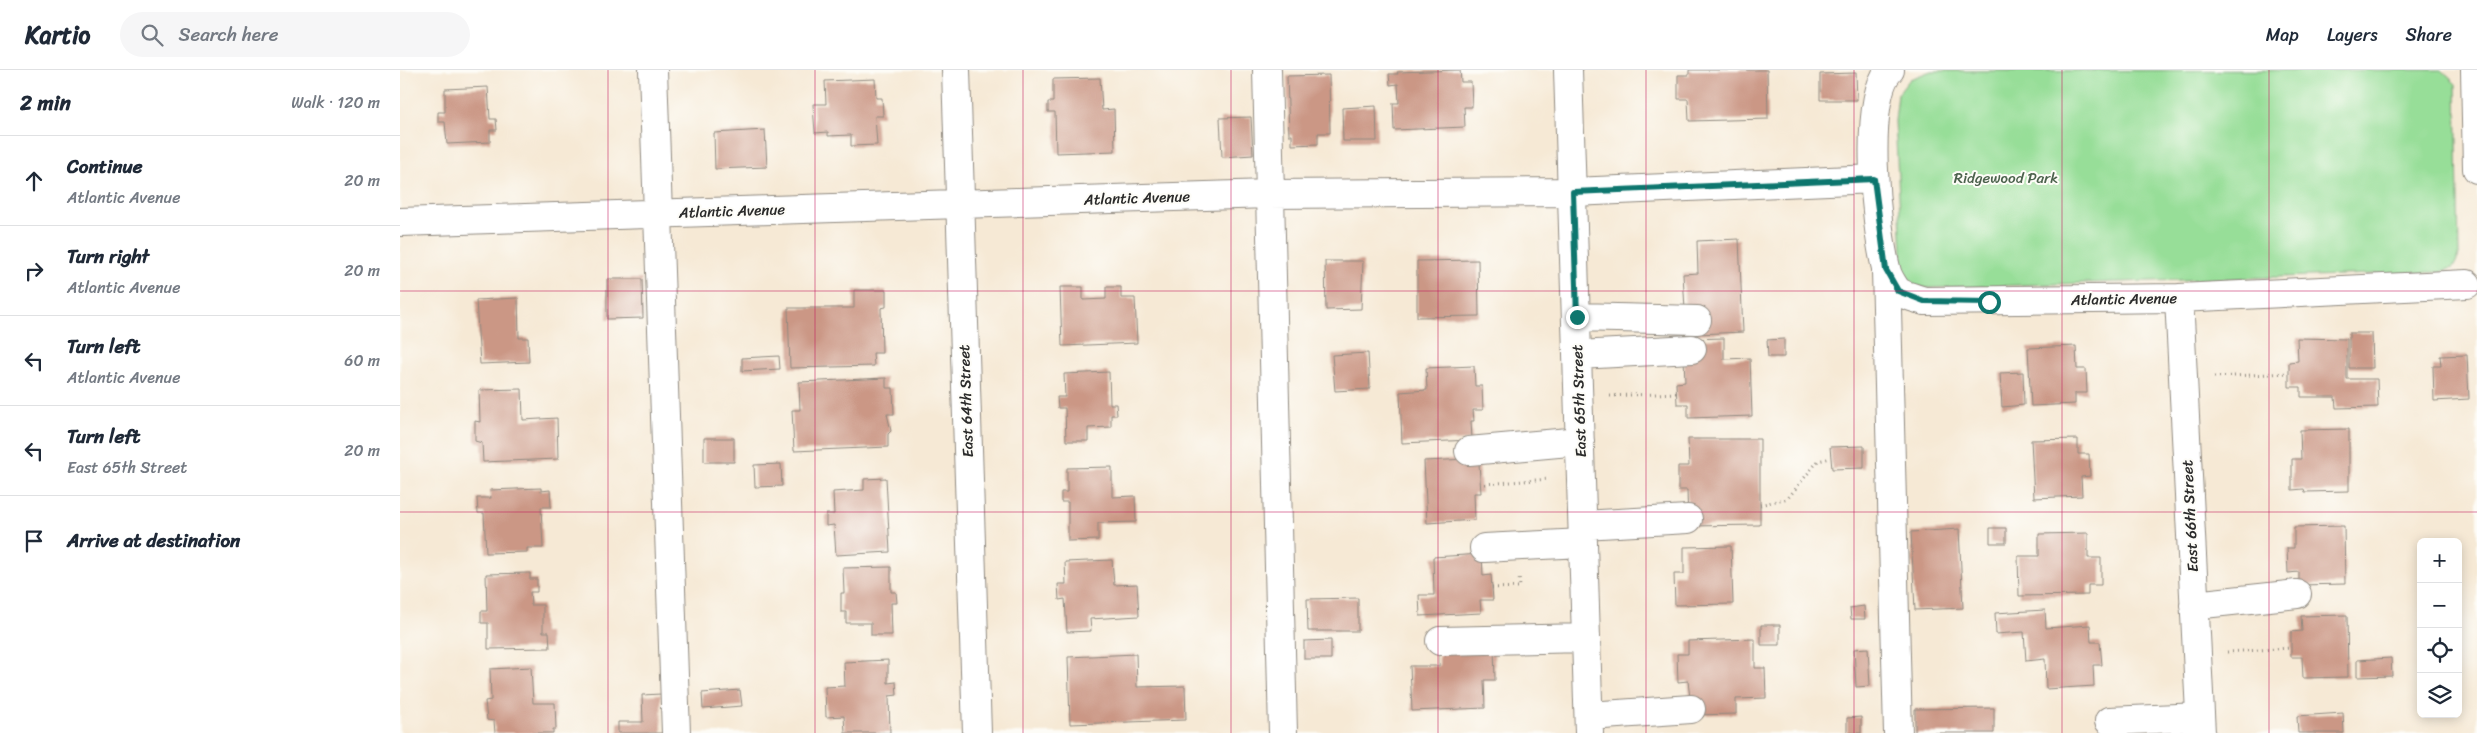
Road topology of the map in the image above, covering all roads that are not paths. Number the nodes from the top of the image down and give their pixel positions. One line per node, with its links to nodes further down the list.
1 (653, 70): 12 (street)
2 (956, 70): 11 (street, East 64th Street)
3 (1267, 70): 10 (street)
4 (1568, 70): 9 (street, East 65th Street)
5 (1890, 70): 8 (street, Atlantic Avenue)
6 (2475, 70): 7 (street)
7 (2477, 169)
8 (1874, 179): 9 (street, Atlantic Avenue); 14 (street, Atlantic Avenue)
9 (1573, 192): 10 (street, Atlantic Avenue); 17 (street, East 65th Street)
10 (1268, 194): 11 (street, Atlantic Avenue); 36 (street)
11 (960, 203): 12 (street, Atlantic Avenue); 35 (street, East 64th Street)
12 (658, 213): 13 (street, Atlantic Avenue); 34 (street)
13 (400, 222)
14 (1886, 270): 16 (street, Atlantic Avenue); 37 (street)
15 (2474, 281): 16 (street, Atlantic Avenue)
16 (2179, 298): 27 (street, East 66th Street)
17 (1577, 317): 18 (street); 20 (street, East 65th Street)
18 (1697, 320)
19 (1692, 349): 20 (street)
20 (1578, 355): 21 (street, East 65th Street)
21 (1580, 441): 22 (street); 24 (street, East 65th Street)
22 (1469, 450)
23 (1688, 519): 24 (street)
24 (1583, 534): 25 (street); 28 (street, East 65th Street)
25 (1484, 548)
26 (2297, 594): 27 (street)
27 (2194, 605): 33 (street, East 66th Street)
28 (1586, 638): 29 (street); 32 (street, East 65th Street)
29 (1440, 641)
30 (1691, 709): 32 (street)
31 (2109, 721): 33 (street)
32 (1589, 724)
33 (2200, 725)
34 (676, 733)
35 (977, 733)
36 (1283, 733)
37 (1898, 733)

